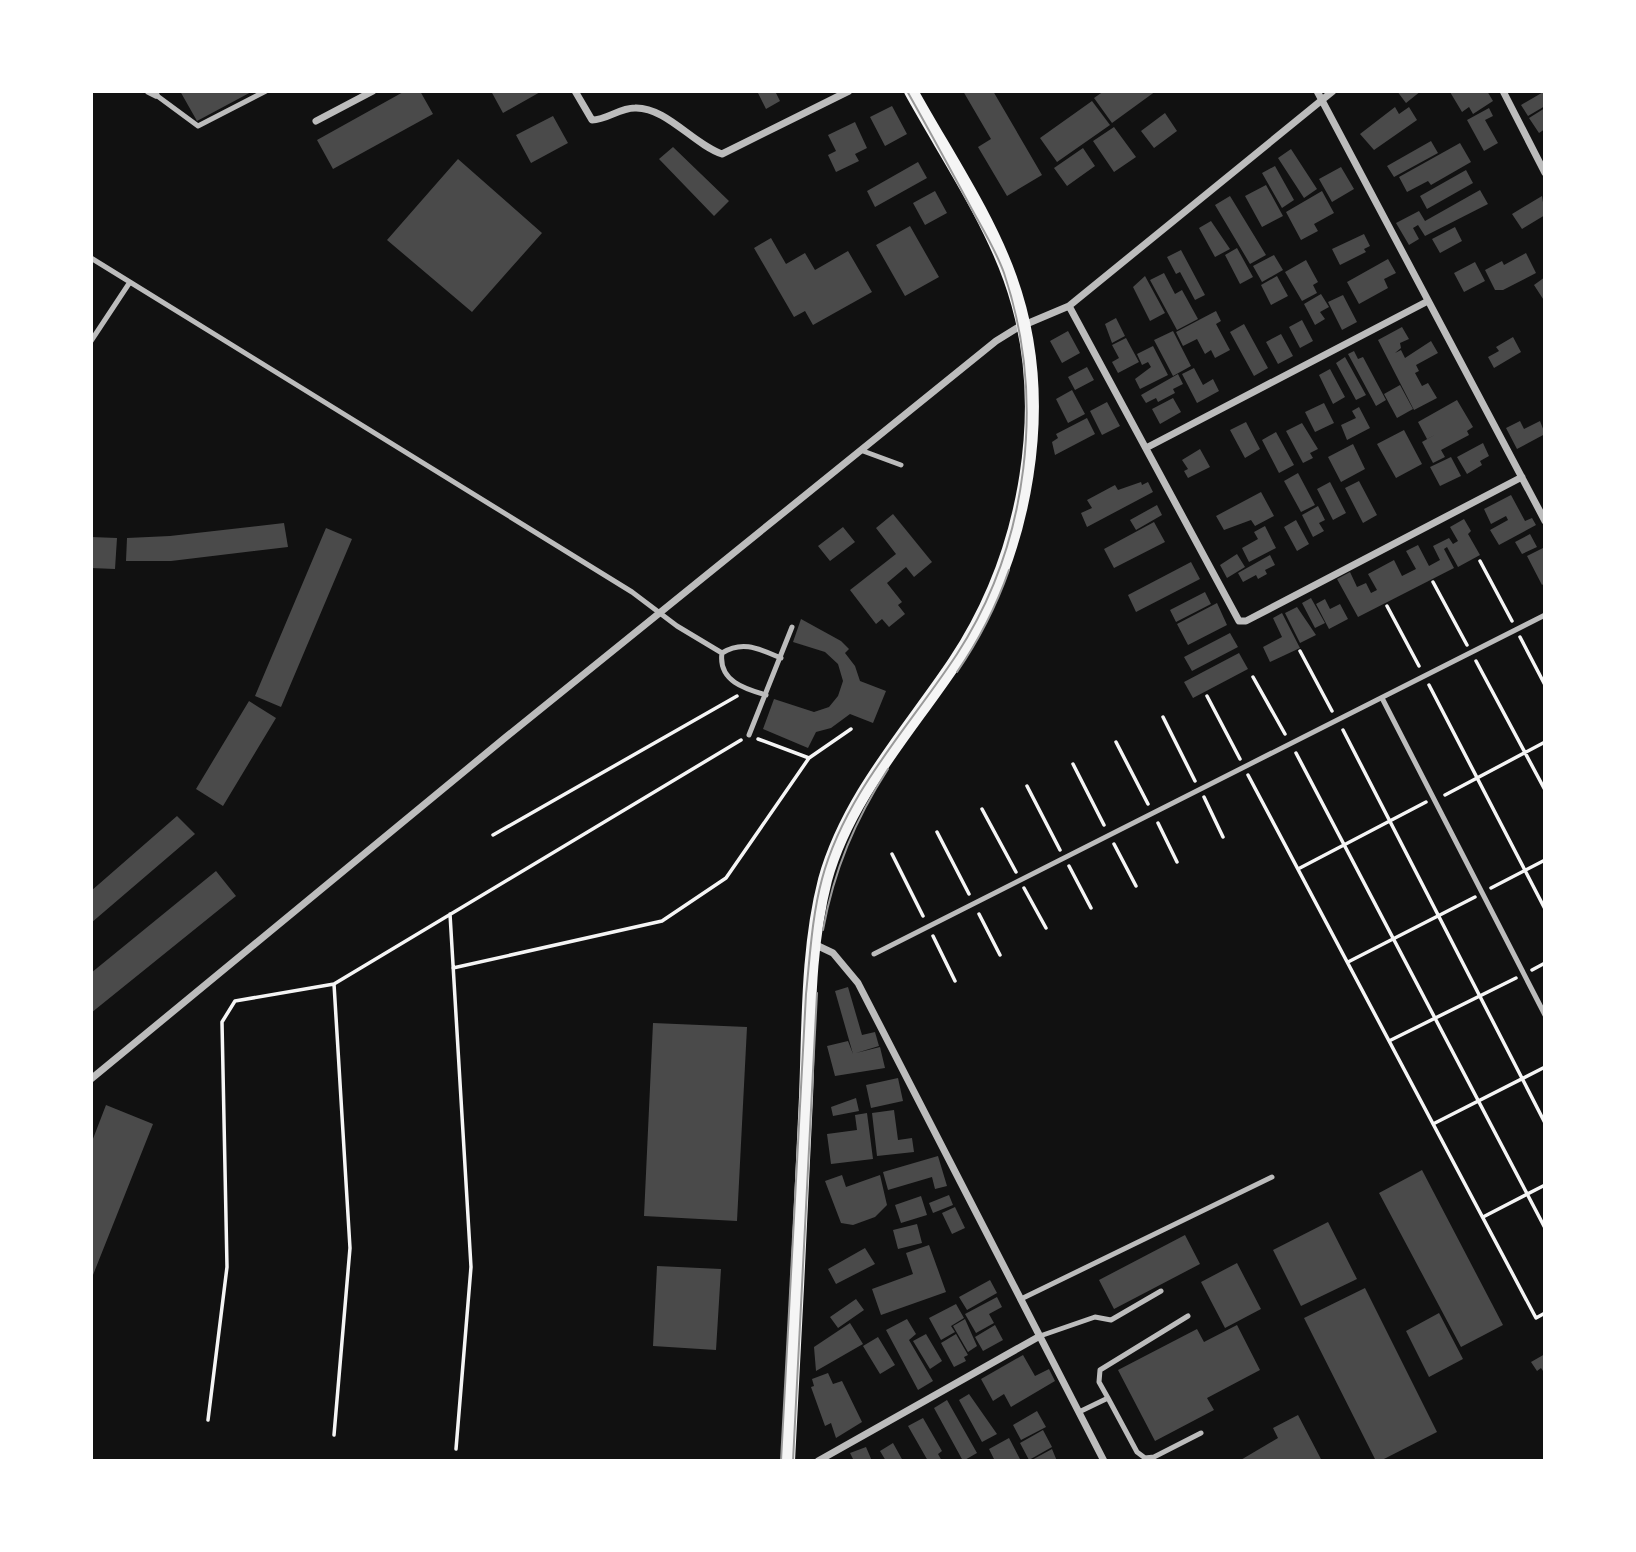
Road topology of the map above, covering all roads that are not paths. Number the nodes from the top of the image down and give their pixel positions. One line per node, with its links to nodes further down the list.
1 (266, 91): 10 (lane)
2 (373, 91): 3 (street); 12 (street)
3 (378, 91)
4 (575, 91): 5 (street)
5 (849, 91)
6 (911, 91): 18 (main road)
7 (1317, 91): 11 (street)
8 (1333, 91): 11 (street)
9 (1503, 91): 13 (street)
10 (152, 93)
11 (1320, 102): 16 (street); 17 (street)
12 (316, 121)
13 (1545, 173)
14 (91, 258): 15 (lane)
15 (130, 282): 19 (lane); 25 (lane)
16 (1428, 301): 20 (street); 23 (street)
17 (1069, 306): 18 (street); 20 (street)
18 (1022, 325): 21 (street); 33 (main road)
19 (91, 341)
20 (1146, 448): 23 (street)
21 (863, 451): 22 (lane); 25 (street)
22 (901, 465)
23 (1522, 477): 24 (street)
24 (1545, 521)
25 (660, 614): 28 (lane); 36 (street)
26 (1545, 615): 31 (lane)
27 (792, 627): 29 (lane)
28 (722, 653): 29 (lane); 30 (lane)
29 (780, 658): 30 (lane)
30 (766, 695): 32 (lane)
31 (1382, 698): 34 (lane); 35 (lane)
32 (750, 736)
33 (814, 944): 39 (street); 45 (main road)
34 (874, 954)
35 (1545, 1015)
36 (91, 1079)
37 (1272, 1177): 39 (lane)
38 (1161, 1291): 41 (lane)
39 (1021, 1299): 41 (street)
40 (1188, 1316): 42 (lane)
41 (1040, 1336): 43 (street); 46 (street)
42 (1108, 1398): 43 (lane); 44 (lane)
43 (1079, 1412): 47 (street)
44 (1201, 1433)
45 (788, 1461)
46 (818, 1461)
47 (1104, 1461)

